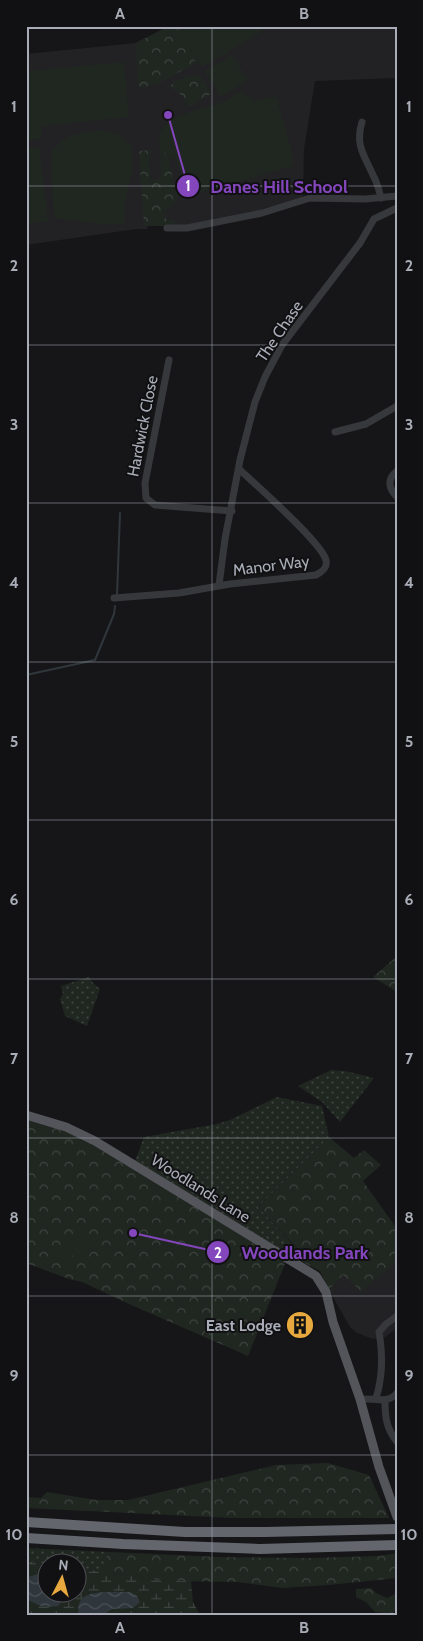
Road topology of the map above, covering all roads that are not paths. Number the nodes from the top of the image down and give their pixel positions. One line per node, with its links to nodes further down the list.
1 (362, 122): 3 (street)
2 (397, 196): 3 (street)
3 (381, 198): 5 (street)
4 (397, 208): 9 (street, The Chase)
5 (167, 228)
6 (169, 360): 12 (street, Hardwick Close)
7 (397, 406): 8 (street)
8 (335, 432)
9 (239, 469): 12 (street, The Chase); 13 (street, Manor Way)
10 (397, 471): 11 (street)
11 (397, 497)
12 (232, 511): 13 (street, The Chase)
13 (219, 585): 14 (street, Manor Way)
14 (114, 598)
15 (26, 1115): 19 (main road, Woodlands Lane)
16 (397, 1316): 18 (street)
17 (397, 1393): 20 (street)
18 (376, 1398): 19 (street); 20 (street)
19 (360, 1399): 22 (main road, Woodlands Lane)
20 (385, 1400): 21 (street)
21 (397, 1442)
22 (397, 1517)
23 (26, 1522): 24 (highway)
24 (394, 1529)
25 (26, 1538): 26 (highway)
26 (397, 1545)

